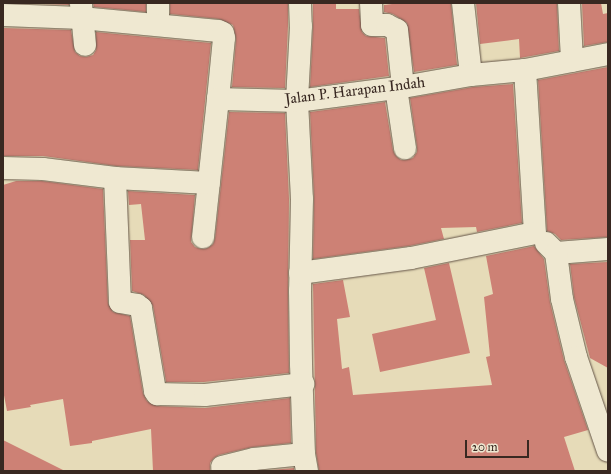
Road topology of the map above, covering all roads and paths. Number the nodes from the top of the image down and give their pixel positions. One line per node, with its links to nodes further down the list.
1 (158, 3): 8 (street)
2 (300, 3): 16 (street)
3 (371, 3): 14 (street)
4 (462, 3): 13 (street)
5 (569, 3): 11 (street)
6 (81, 10): 7 (street); 8 (street); 9 (street)
7 (5, 11)
8 (158, 25): 15 (street)
9 (85, 45)
10 (608, 54): 11 (street, Jalan P. Harapan Indah)
11 (572, 61): 12 (street, Jalan P. Harapan Indah)
12 (525, 70): 13 (street, Jalan P. Harapan Indah); 21 (street)
13 (471, 75): 14 (street, Jalan P. Harapan Indah)
14 (400, 87): 16 (street, Jalan P. Harapan Indah); 17 (street)
15 (218, 99): 16 (street, Jalan P. Harapan Indah); 20 (street)
16 (297, 101): 25 (street)
17 (404, 148)
18 (3, 168): 19 (street)
19 (115, 178): 20 (street); 26 (street)
20 (209, 183): 22 (street)
21 (535, 233): 24 (street); 25 (street)
22 (203, 237)
23 (608, 248): 24 (street)
24 (556, 253): 27 (street)
25 (300, 274): 26 (street)
26 (303, 384): 28 (street)
27 (608, 451)
28 (306, 462): 29 (street)
29 (222, 467)

